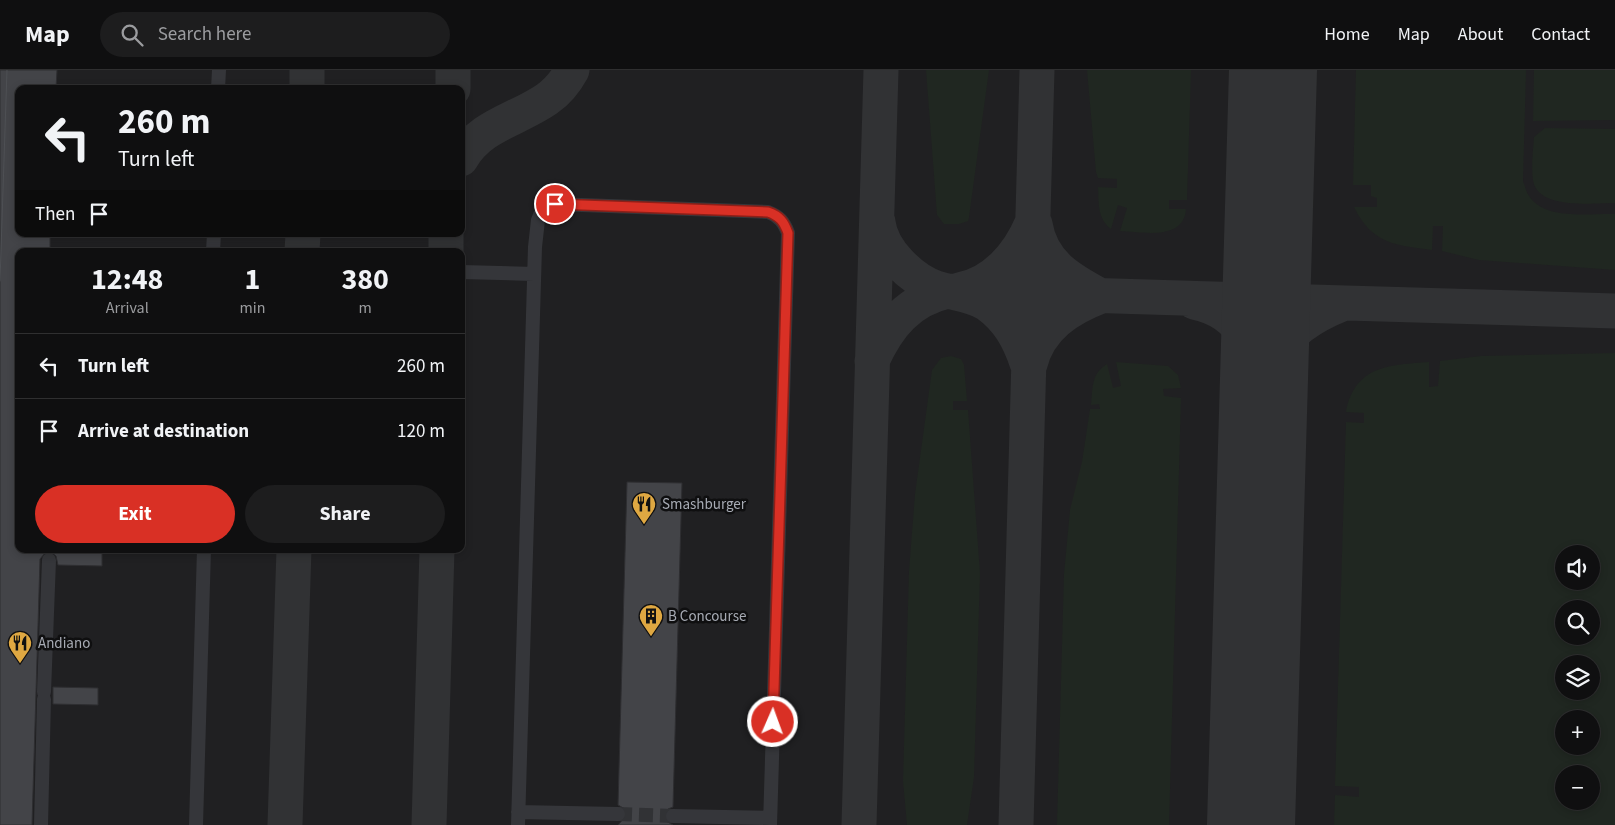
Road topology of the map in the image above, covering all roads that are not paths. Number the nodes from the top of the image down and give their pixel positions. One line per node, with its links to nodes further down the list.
1 (219, 70): 2 (lane)
2 (218, 85)
3 (465, 272): 4 (lane)
4 (534, 274): 9 (lane); 10 (lane)
5 (204, 553): 12 (lane)
6 (49, 554): 11 (lane)
7 (618, 814): 9 (lane)
8 (673, 816): 10 (lane)
9 (518, 818)
10 (770, 821)
11 (41, 825)
12 (196, 825)

